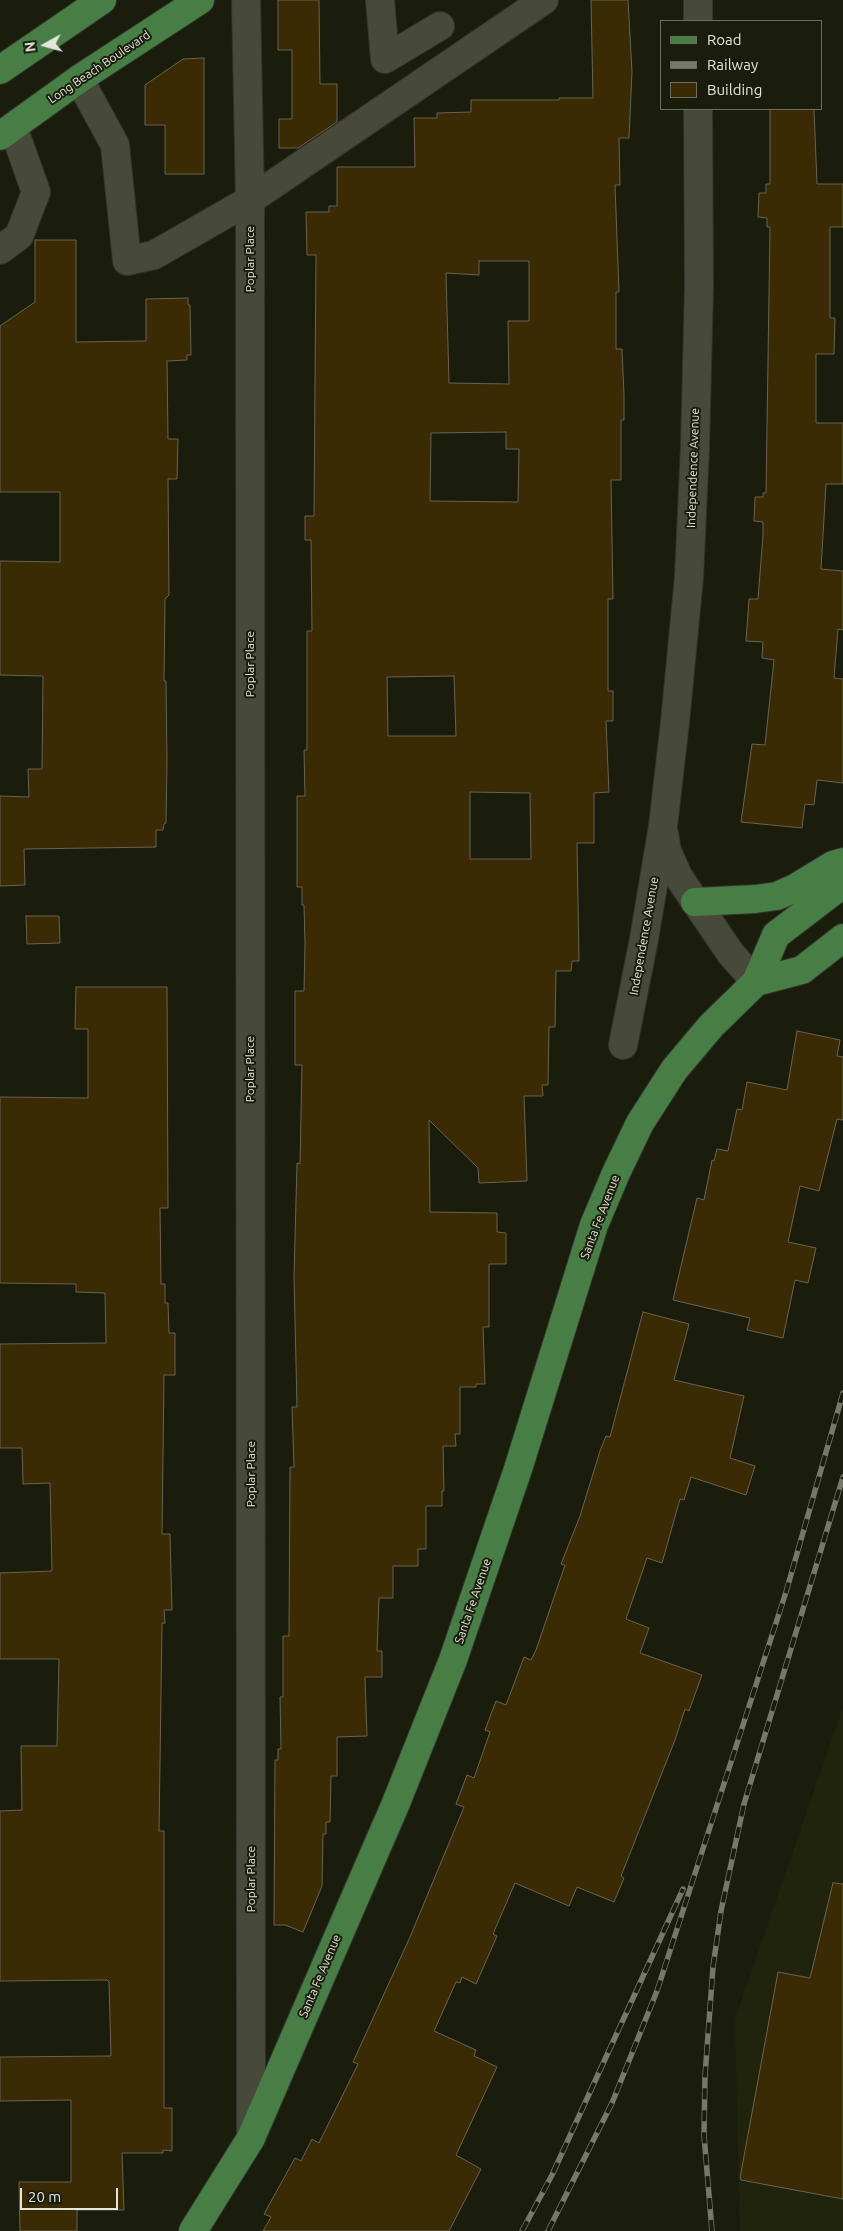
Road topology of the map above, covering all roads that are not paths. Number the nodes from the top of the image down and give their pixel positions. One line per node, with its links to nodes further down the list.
1 (102, 0): 9 (main road)
2 (200, 0): 10 (main road, Long Beach Boulevard)
3 (246, 0): 13 (street, Poplar Place)
4 (380, 0): 8 (street)
5 (544, 0): 13 (street)
6 (698, 0): 7 (street)
7 (698, 20)
8 (440, 26)
9 (0, 70)
10 (79, 79): 12 (main road, Long Beach Boulevard); 13 (street)
11 (698, 110): 15 (street, Independence Avenue)
12 (6, 132): 14 (street)
13 (250, 200): 22 (street, Poplar Place)
14 (0, 250)
15 (663, 826): 18 (street, Independence Avenue); 21 (street, Independence Avenue)
16 (843, 862): 18 (main road)
17 (843, 884): 20 (main road, Santa Fe Avenue)
18 (695, 902): 20 (street, Independence Avenue)
19 (843, 938): 20 (main road, Santa Fe Avenue)
20 (756, 982): 22 (main road, Santa Fe Avenue)
21 (623, 1045)
22 (251, 2138): 23 (main road, Santa Fe Avenue)
23 (193, 2231)

